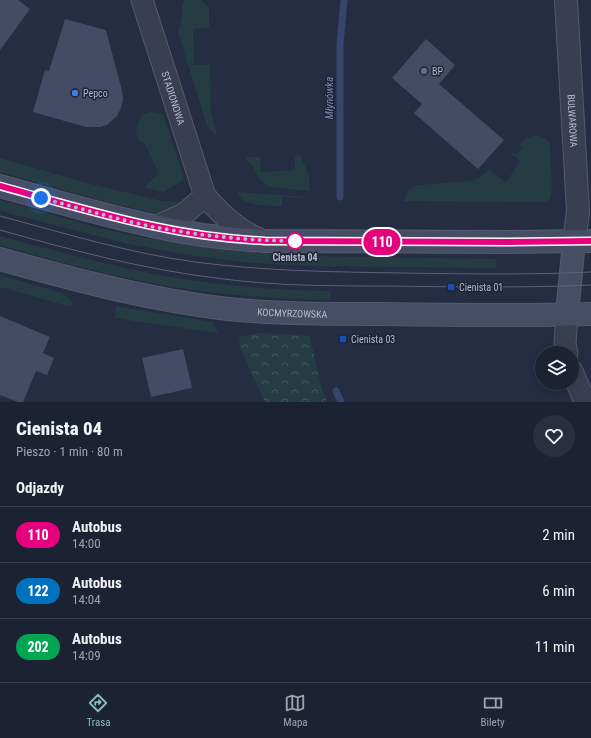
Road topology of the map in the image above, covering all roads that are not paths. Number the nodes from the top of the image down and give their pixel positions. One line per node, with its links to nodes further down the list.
1 (142, 0): 4 (street, STADIONOWA)
2 (566, 0): 7 (street, BULWAROWA)
3 (0, 186): 5 (main road)
4 (205, 196): 5 (street); 6 (street, STADIONOWA)
5 (155, 227): 6 (main road)
6 (265, 241): 7 (main road)
7 (583, 241): 9 (main road)
8 (0, 259): 9 (main road, KOCMYRZOWSKA)
9 (567, 314): 10 (main road, KOCMYRZOWSKA); 11 (street)
10 (591, 314)
11 (566, 346)
12 (579, 387): 13 (street)
13 (585, 402)

